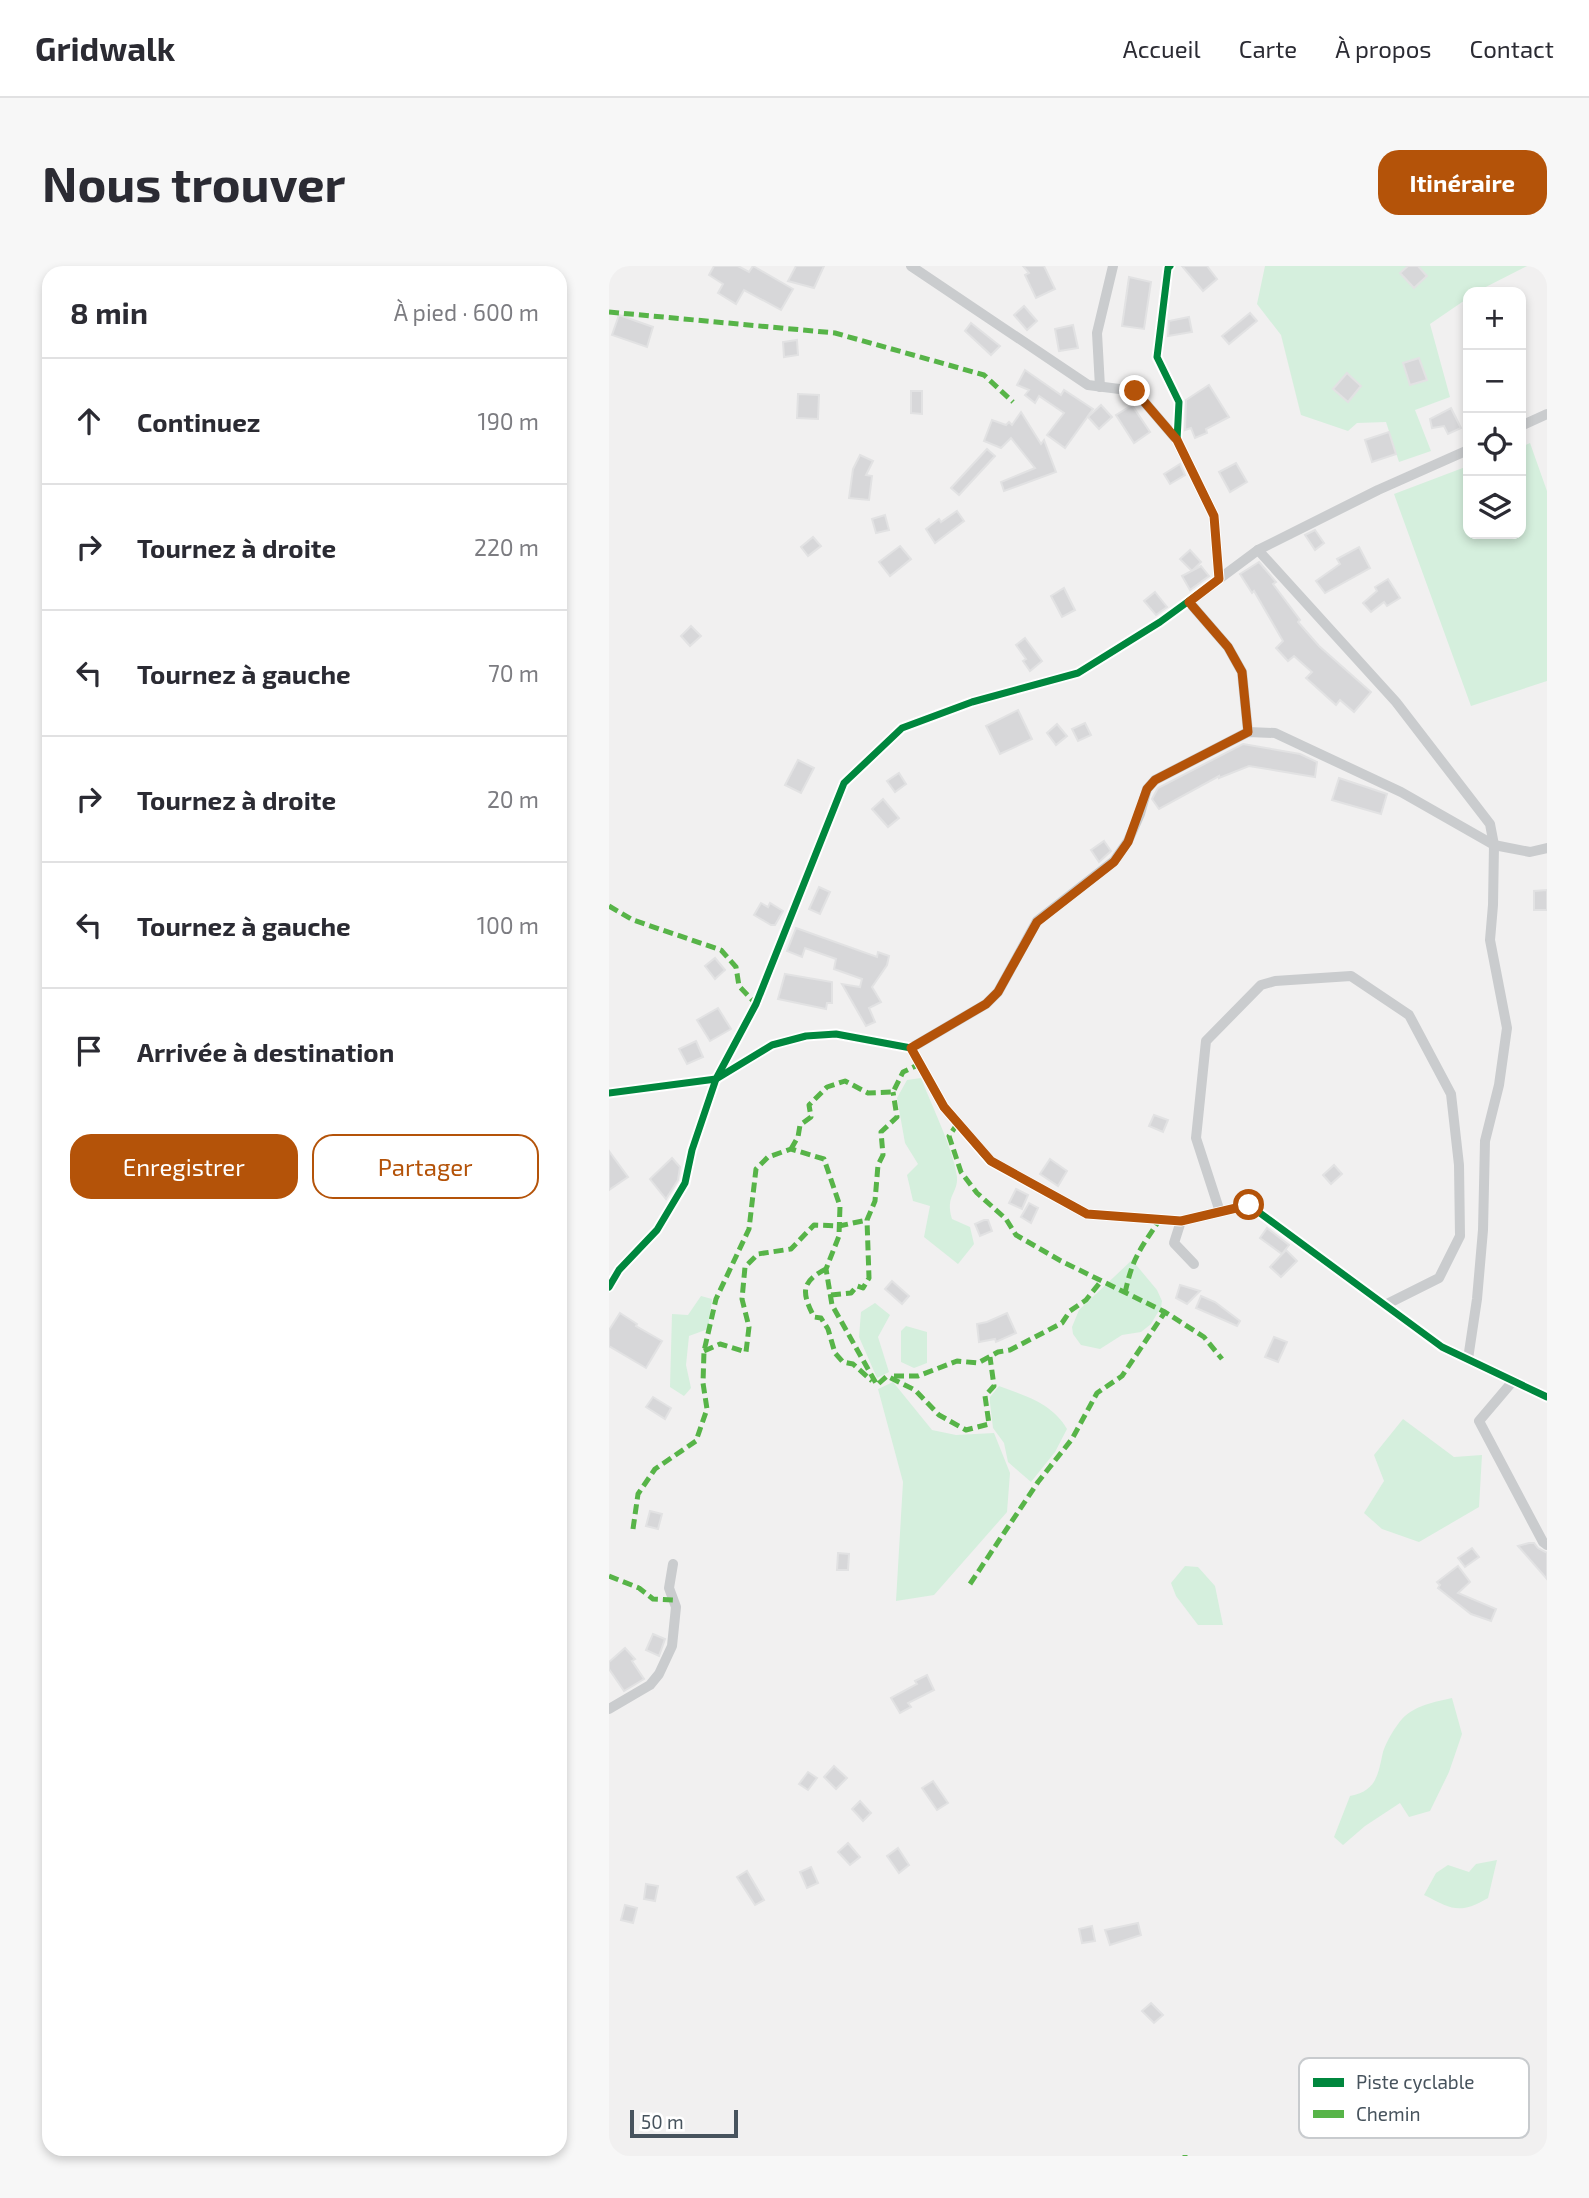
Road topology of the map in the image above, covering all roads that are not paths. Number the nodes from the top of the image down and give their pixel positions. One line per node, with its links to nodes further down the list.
1 (911, 266): 4 (street)
2 (1113, 266): 4 (street)
3 (1170, 266): 7 (street)
4 (1100, 387): 7 (street)
5 (1547, 414): 6 (street)
6 (1526, 424)
7 (1177, 440): 10 (street)
8 (1463, 452): 9 (street)
9 (1258, 550): 10 (street); 13 (street)
10 (1219, 579): 11 (street)
11 (1189, 602): 12 (street); 16 (street)
12 (1248, 732): 13 (street); 15 (street)
13 (1494, 845): 14 (street); 23 (street)
14 (1547, 849)
15 (911, 1048): 16 (street); 19 (street)
16 (716, 1079): 17 (street); 21 (street)
17 (609, 1093)
18 (1220, 1212): 19 (street); 22 (street); 22 (street)
19 (1181, 1221): 20 (street)
20 (1194, 1264)
21 (609, 1287)
22 (1385, 1305): 23 (street)
23 (1468, 1359): 24 (street)
24 (1513, 1381): 25 (street); 26 (street)
25 (1547, 1397)
26 (1547, 1545)
27 (673, 1564): 28 (street)
28 (609, 1709)

